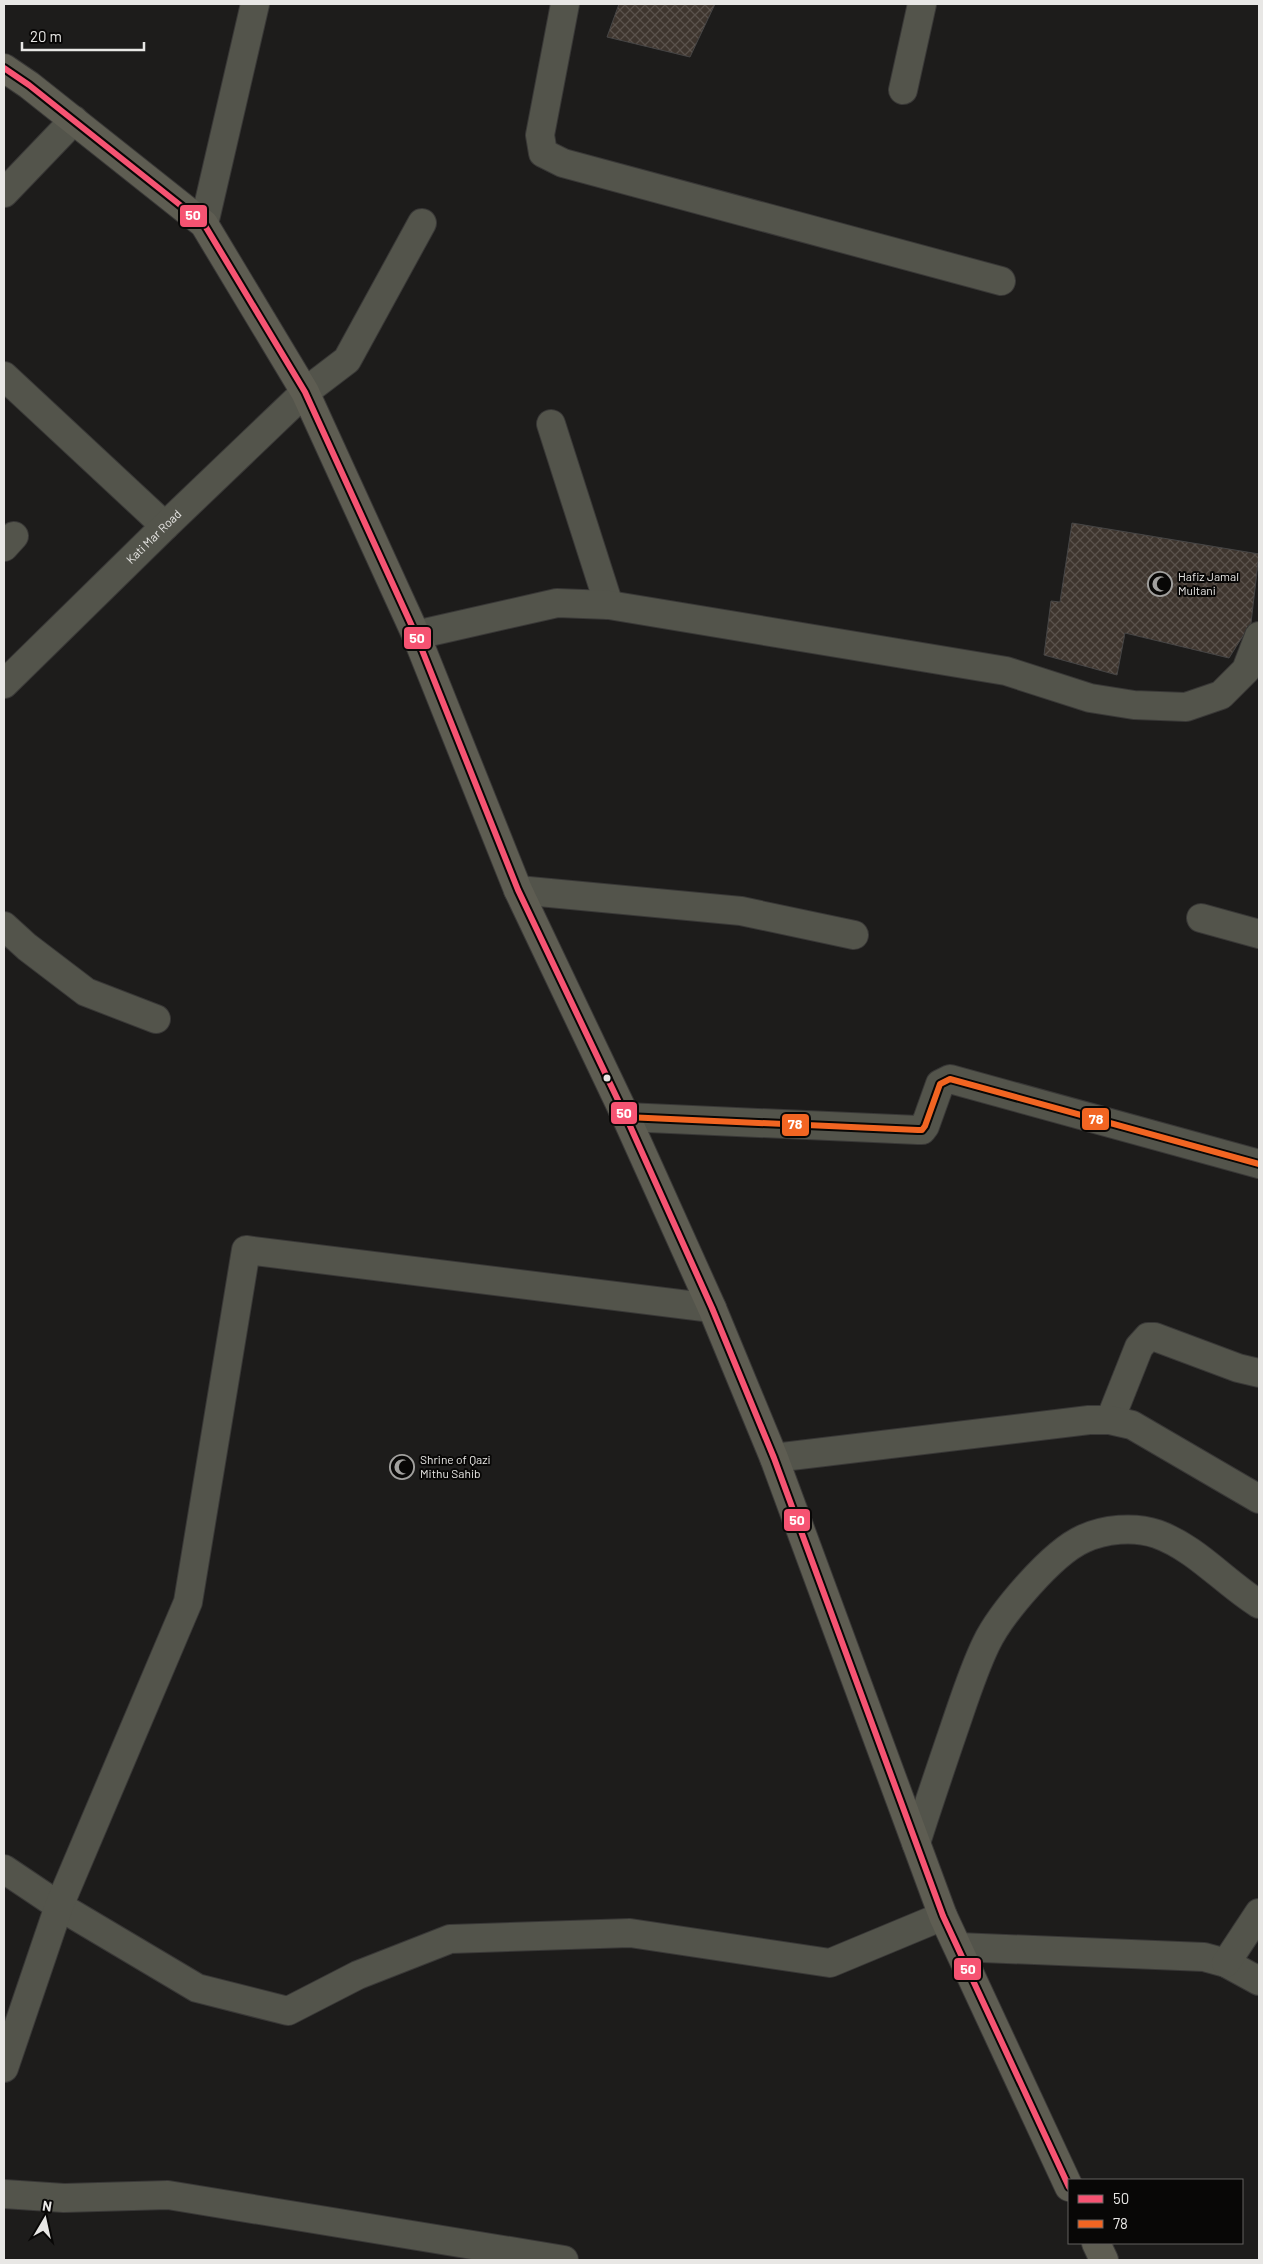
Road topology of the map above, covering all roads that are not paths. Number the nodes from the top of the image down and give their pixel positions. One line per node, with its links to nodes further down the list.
1 (255, 4): 9 (street)
2 (565, 4): 10 (street)
3 (922, 4): 5 (street)
4 (4, 68): 6 (main road)
5 (903, 90)
6 (74, 120): 7 (street); 9 (main road)
7 (4, 193)
8 (422, 222): 12 (street, Kati Mar Road)
9 (204, 224): 12 (main road)
10 (1001, 280)
11 (4, 376): 14 (street)
12 (305, 392): 14 (street, Kati Mar Road); 16 (main road)
13 (551, 424): 15 (street)
14 (165, 526): 18 (street, Kati Mar Road)
15 (609, 605): 16 (street); 17 (street)
16 (416, 636): 19 (main road)
17 (1259, 636)
18 (7, 676)
19 (518, 890): 23 (street); 25 (main road)
20 (1201, 918): 22 (street)
21 (4, 926): 24 (street)
22 (1259, 934)
23 (854, 935)
24 (156, 1019)
25 (626, 1117): 26 (street); 27 (main road)
26 (1259, 1164)
27 (712, 1308): 30 (main road); 35 (street)
28 (1259, 1373): 29 (street)
29 (1110, 1420): 30 (street); 31 (street)
30 (774, 1458): 33 (main road)
31 (1259, 1499)
32 (1259, 1604): 33 (street)
33 (916, 1843): 37 (main road)
34 (4, 1869): 35 (street)
35 (59, 1906): 37 (street); 41 (street)
36 (1259, 1913): 39 (street)
37 (944, 1916): 38 (main road)
38 (958, 1947): 39 (street); 42 (main road)
39 (1226, 1963): 40 (street)
40 (1259, 1981)
41 (4, 2068)
42 (1068, 2186)
43 (4, 2194): 45 (street)
44 (1096, 2244): 46 (main road)
45 (564, 2260)
46 (1104, 2260)

